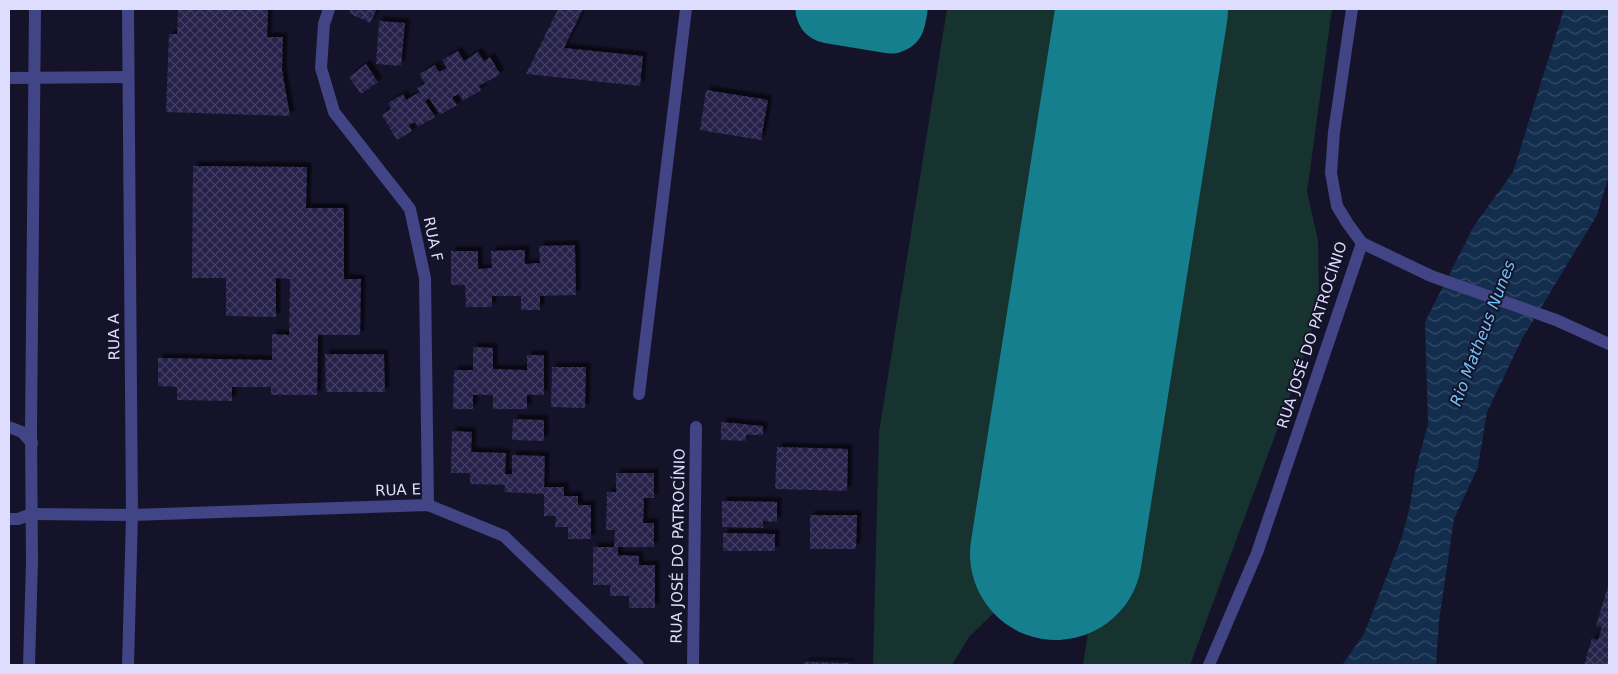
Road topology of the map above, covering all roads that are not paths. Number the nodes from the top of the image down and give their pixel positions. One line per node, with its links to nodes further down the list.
1 (35, 9): 6 (street)
2 (128, 9): 7 (street, RUA A)
3 (329, 9): 15 (street, RUA F)
4 (686, 9): 11 (street)
5 (1352, 9): 9 (street, RUA JOSÉ DO PATROCÍNIO)
6 (34, 77): 7 (street); 8 (street); 14 (street)
7 (128, 77): 17 (street, RUA A)
8 (9, 78)
9 (1362, 242): 10 (street); 23 (street, RUA JOSÉ DO PATROCÍNIO)
10 (1609, 344)
11 (639, 394)
12 (9, 427): 14 (street)
13 (696, 428): 22 (street, RUA JOSÉ DO PATROCÍNIO)
14 (32, 443): 16 (street)
15 (428, 505): 17 (street, RUA E); 21 (street, RUA E)
16 (32, 514): 17 (street, RUA E); 18 (street, RUA E); 19 (street)
17 (132, 515): 20 (street, RUA A)
18 (9, 519)
19 (29, 665)
20 (128, 665)
21 (637, 665)
22 (693, 665)
23 (1209, 665)

